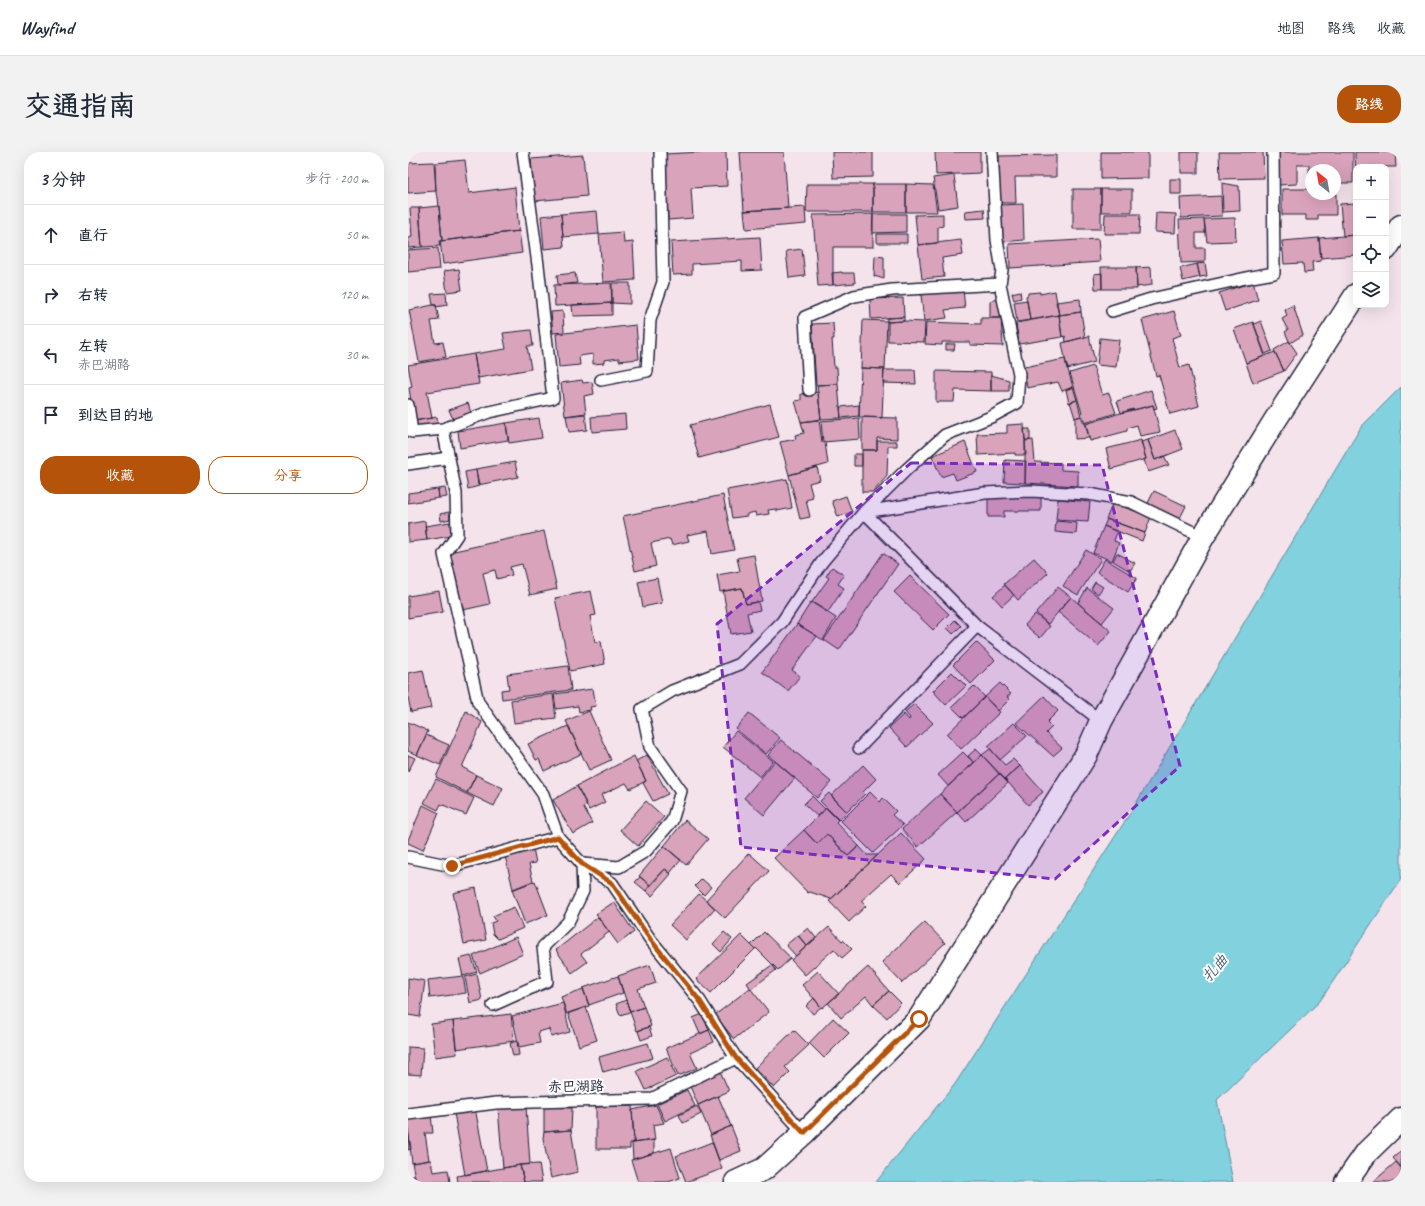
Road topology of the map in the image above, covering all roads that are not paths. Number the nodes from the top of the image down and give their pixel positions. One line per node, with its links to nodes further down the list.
1 (523, 152): 13 (lane)
2 (660, 152): 10 (lane)
3 (992, 152): 7 (lane)
4 (1272, 152): 9 (lane)
5 (1401, 226): 6 (street)
6 (1389, 244)
7 (1000, 284): 11 (lane); 16 (lane)
8 (1353, 300): 17 (street)
9 (1112, 311)
10 (601, 380)
11 (809, 390)
12 (408, 405): 13 (lane)
13 (443, 429): 14 (lane)
14 (448, 458): 15 (lane); 21 (lane)
15 (408, 464)
16 (864, 512): 17 (lane); 18 (lane); 23 (lane)
17 (1203, 537): 19 (street)
18 (977, 626): 19 (lane); 20 (lane)
19 (1101, 721): 28 (street)
20 (859, 748)
21 (558, 837): 22 (lane); 23 (lane)
22 (408, 857)
23 (582, 864): 24 (lane); 25 (lane)
24 (493, 1005)
25 (736, 1058): 26 (lane, 赤巴湖路); 28 (lane)
26 (408, 1114)
27 (1401, 1119): 30 (street)
28 (804, 1133): 29 (street)
29 (736, 1182)
30 (1346, 1182)

